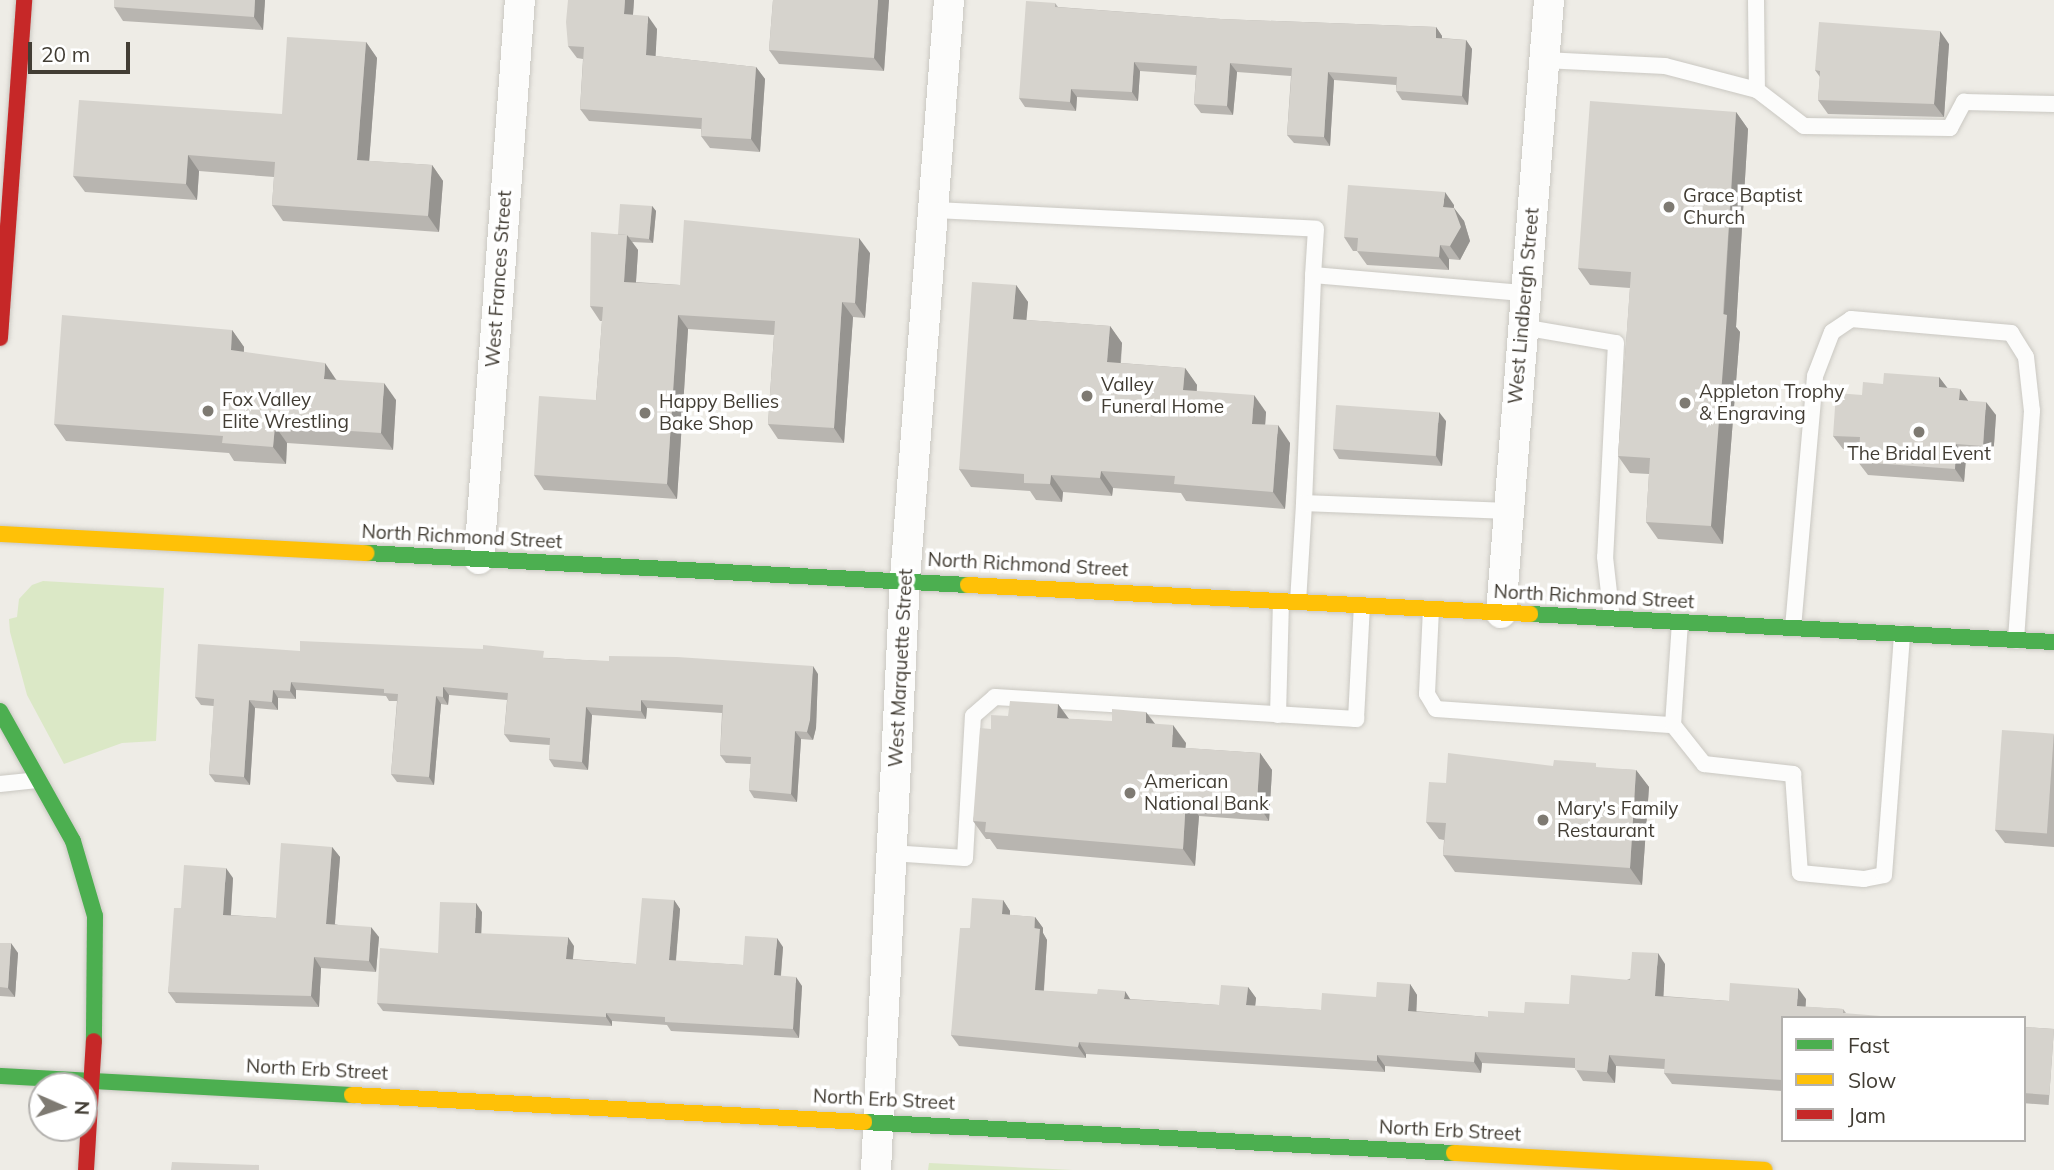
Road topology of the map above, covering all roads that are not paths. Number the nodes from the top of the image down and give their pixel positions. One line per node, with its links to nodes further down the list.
1 (24, 0): 13 (street)
2 (520, 0): 17 (street, West Frances Street)
3 (949, 0): 9 (street, West Marquette Street)
4 (1549, 0): 6 (street, West Lindbergh Street)
5 (1756, 0): 7 (lane)
6 (1544, 60): 7 (lane); 11 (street, West Lindbergh Street)
7 (1757, 90): 8 (lane)
8 (2054, 104)
9 (933, 209): 10 (lane); 18 (street, West Marquette Street)
10 (1313, 275): 11 (lane); 14 (lane)
11 (1525, 293): 12 (street, West Lindbergh Street)
12 (1522, 327): 15 (street, West Lindbergh Street); 24 (lane)
13 (0, 338)
14 (1304, 503): 15 (lane); 20 (lane)
15 (1508, 511): 23 (street, West Lindbergh Street)
16 (0, 534): 17 (street, North Richmond Street)
17 (480, 559): 18 (street, North Richmond Street)
18 (905, 579): 19 (street, North Richmond Street); 35 (street, West Marquette Street)
19 (1282, 601): 20 (street, North Richmond Street); 31 (lane)
20 (1298, 601): 21 (street, North Richmond Street)
21 (1362, 605): 22 (street, North Richmond Street); 31 (lane)
22 (1432, 609): 23 (street, North Richmond Street); 32 (lane)
23 (1501, 613): 24 (street, North Richmond Street)
24 (1612, 619): 25 (street, North Richmond Street)
25 (1680, 622): 26 (street, North Richmond Street); 32 (lane)
26 (1793, 628): 27 (street, North Richmond Street); 28 (lane)
27 (1902, 634): 28 (street, North Richmond Street); 32 (lane)
28 (2016, 640): 29 (street, North Richmond Street)
29 (2054, 642)
30 (0, 711): 33 (street)
31 (1278, 715): 35 (lane)
32 (1673, 725)
33 (37, 780): 34 (lane); 36 (street)
34 (0, 784)
35 (891, 853): 40 (street, West Marquette Street)
36 (90, 1072)
37 (0, 1076): 38 (street, North Erb Street)
38 (28, 1077)
39 (98, 1080): 40 (street, North Erb Street)
40 (879, 1120): 43 (street, West Marquette Street); 44 (street, North Erb Street)
41 (87, 1142): 42 (street)
42 (86, 1170)
43 (876, 1170)
44 (1759, 1170): 45 (street, North Erb Street)
45 (1765, 1170)

